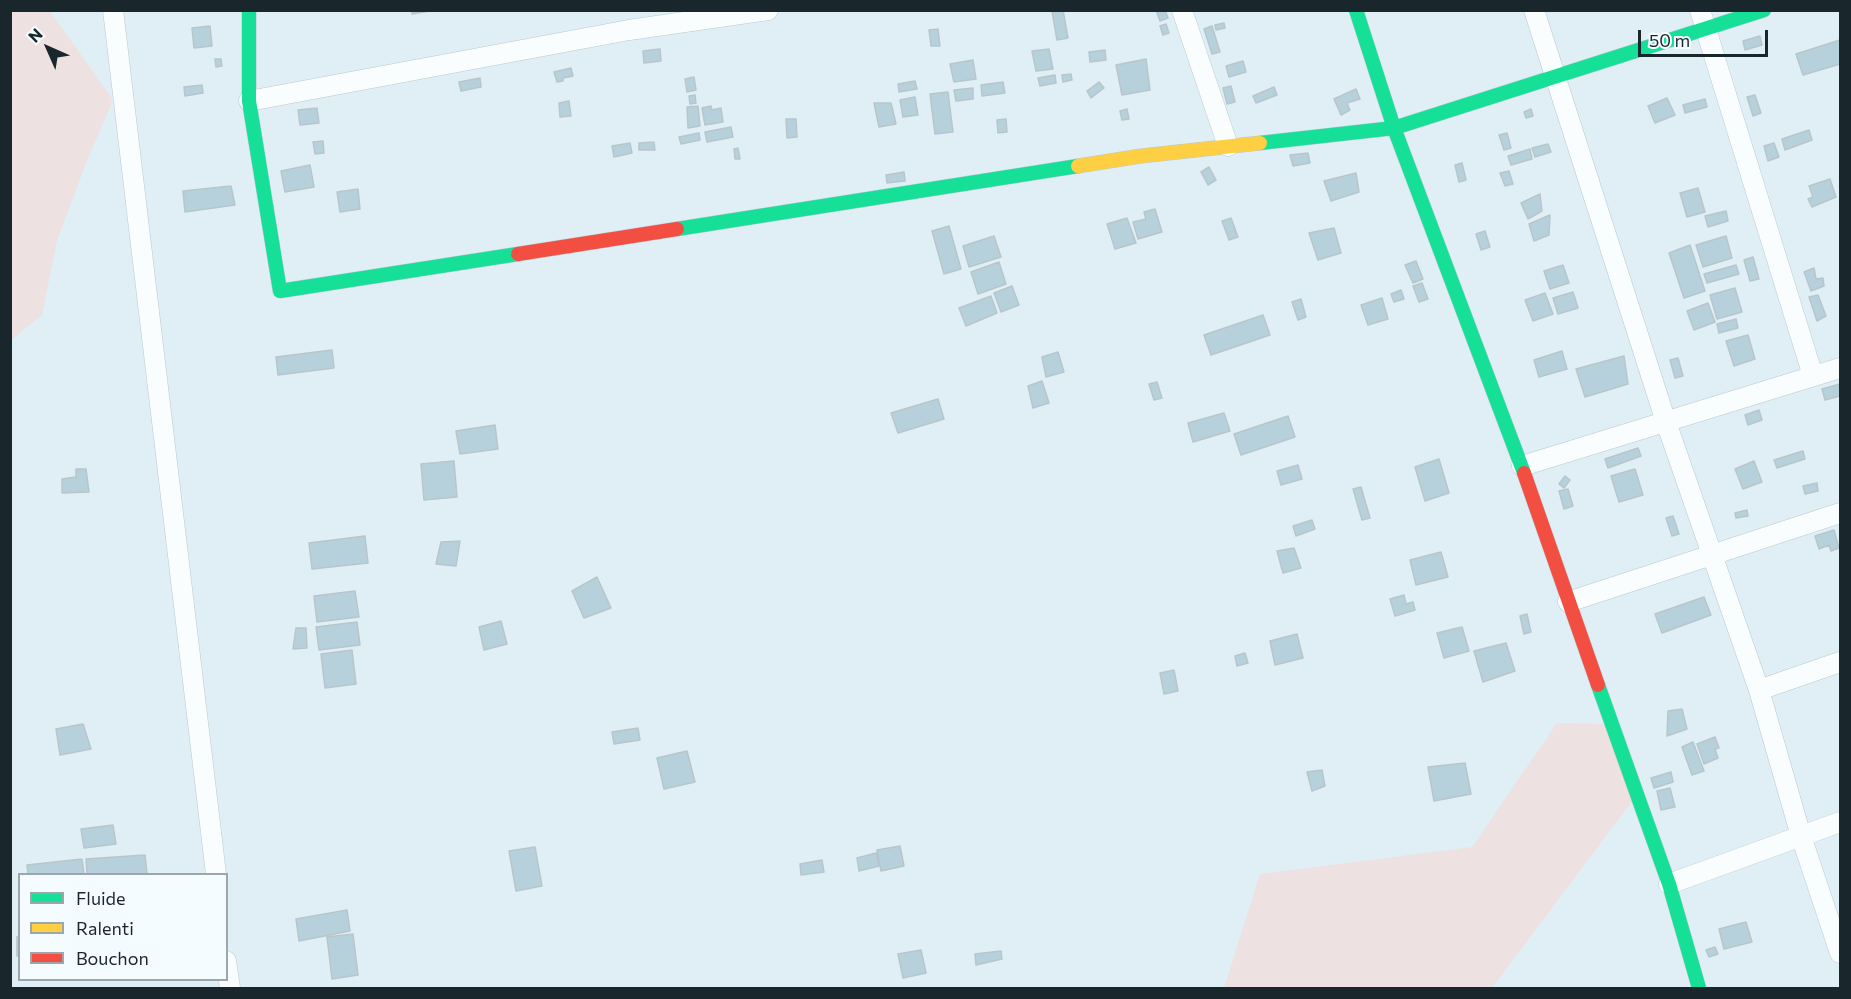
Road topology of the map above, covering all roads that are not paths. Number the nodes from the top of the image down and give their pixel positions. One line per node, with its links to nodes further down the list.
1 (113, 10): 24 (street)
2 (249, 10): 10 (street)
3 (768, 10): 10 (street)
4 (1182, 10): 12 (street)
5 (1356, 10): 11 (street)
6 (1534, 10): 9 (street)
7 (1764, 10): 8 (street)
8 (1703, 20): 9 (street); 14 (street)
9 (1555, 76): 11 (street); 15 (street)
10 (249, 101): 12 (street)
11 (1394, 128): 12 (street); 16 (street)
12 (1228, 146)
13 (1840, 368): 14 (street)
14 (1813, 376): 15 (street)
15 (1666, 422): 16 (street); 18 (street)
16 (1522, 466): 19 (street)
17 (1840, 513): 18 (street)
18 (1712, 555): 19 (street); 21 (street)
19 (1568, 602): 25 (street)
20 (1840, 662): 21 (street)
21 (1759, 690): 23 (street)
22 (1840, 822): 23 (street)
23 (1801, 836): 25 (street); 26 (street)
24 (216, 873)
25 (1669, 884): 27 (street)
26 (1840, 953)
27 (1700, 988)

